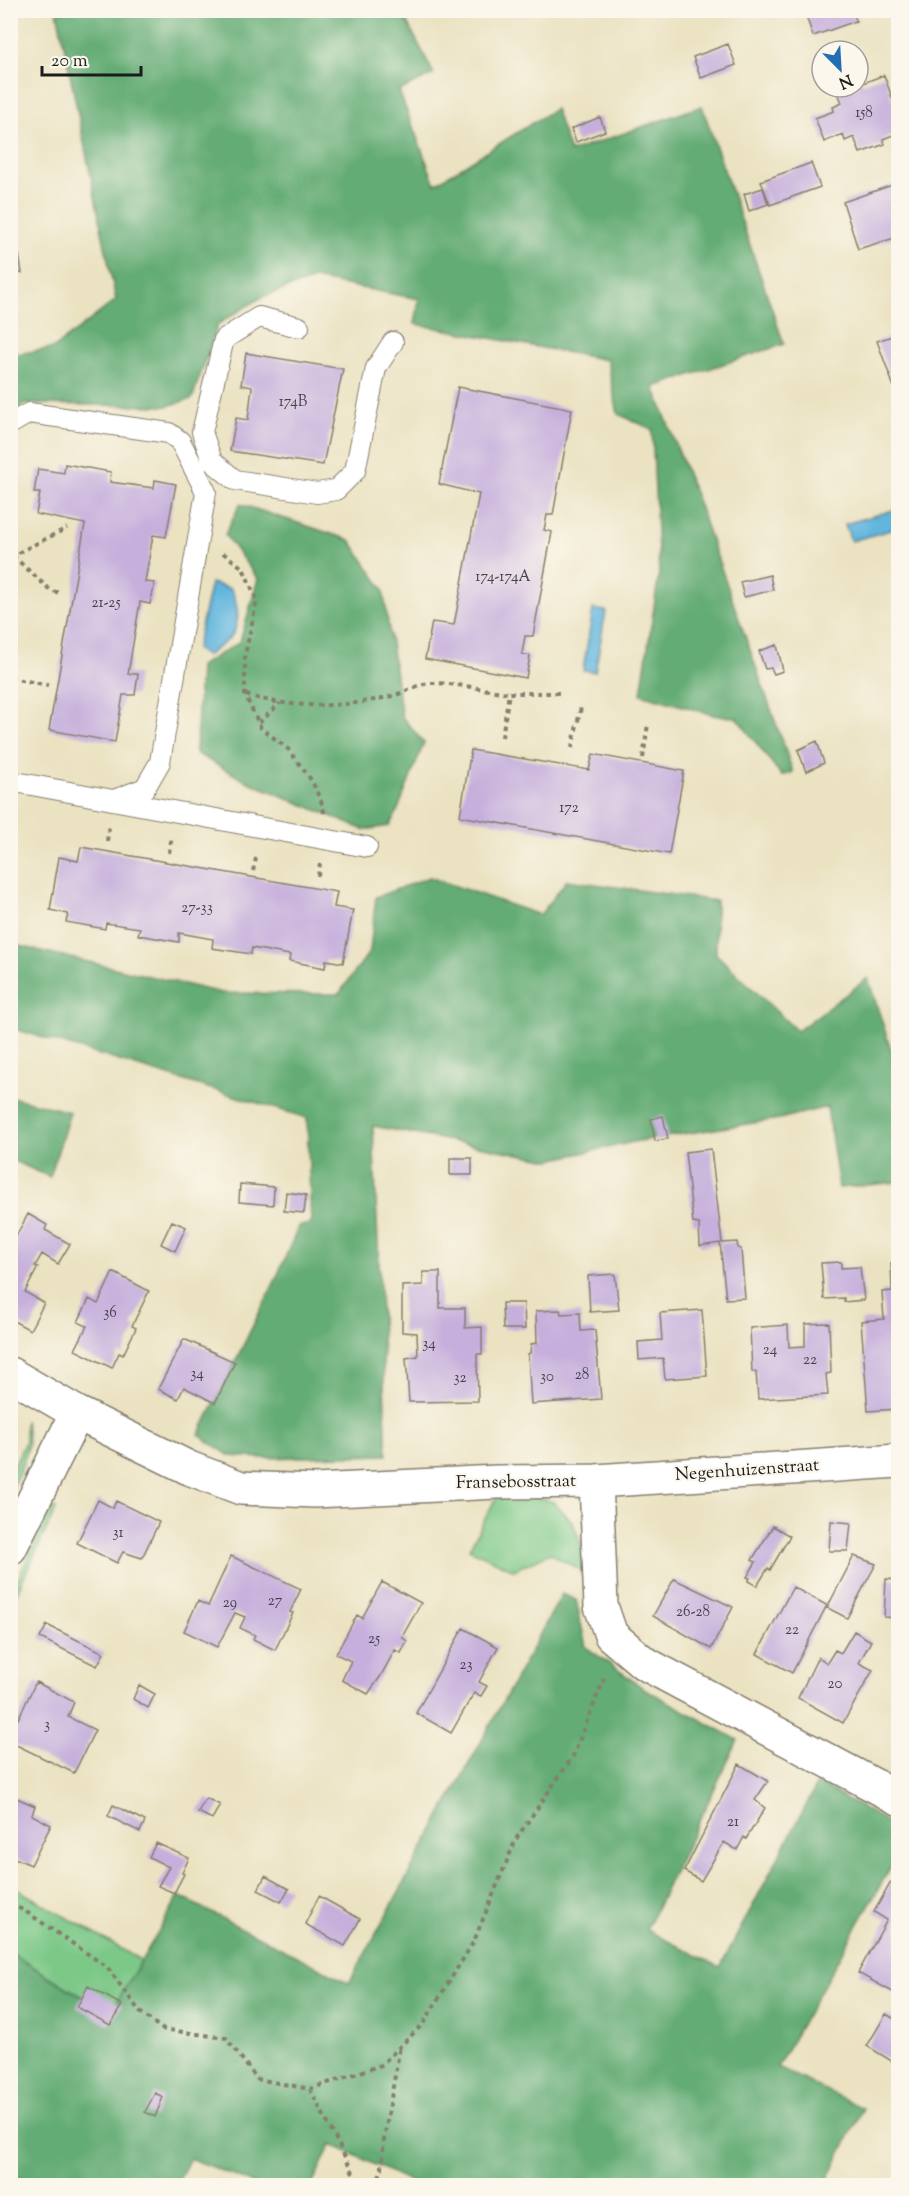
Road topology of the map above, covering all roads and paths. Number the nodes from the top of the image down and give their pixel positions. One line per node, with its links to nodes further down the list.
1 (298, 327): 2 (lane)
2 (393, 342)
3 (10, 424): 5 (lane)
4 (67, 528): 6 (path)
5 (198, 541): 12 (path); 21 (lane)
6 (12, 557): 7 (path)
7 (62, 594)
8 (10, 678): 9 (path)
9 (48, 685)
10 (509, 693): 11 (path); 13 (path); 17 (path)
11 (558, 693)
12 (245, 695): 13 (path); 15 (path)
13 (281, 703): 15 (path)
14 (581, 707): 18 (path)
15 (259, 723): 22 (path)
16 (648, 724): 19 (path)
17 (502, 738)
18 (572, 748)
19 (643, 758)
20 (10, 781): 21 (lane)
21 (114, 800): 22 (lane)
22 (324, 839): 23 (lane)
23 (367, 847)
24 (10, 1374): 25 (street, Fransebosstraat)
25 (77, 1413): 27 (street, Fransebosstraat); 28 (street)
26 (898, 1461): 27 (street, Negenhuizenstraat)
27 (596, 1481): 30 (street, Fransebosstraat)
28 (10, 1548)
29 (609, 1667): 32 (path)
30 (898, 1798)
31 (10, 1904): 33 (path)
32 (400, 2045): 33 (path); 35 (path)
33 (310, 2089): 34 (path)
34 (360, 2186)
35 (376, 2186)

